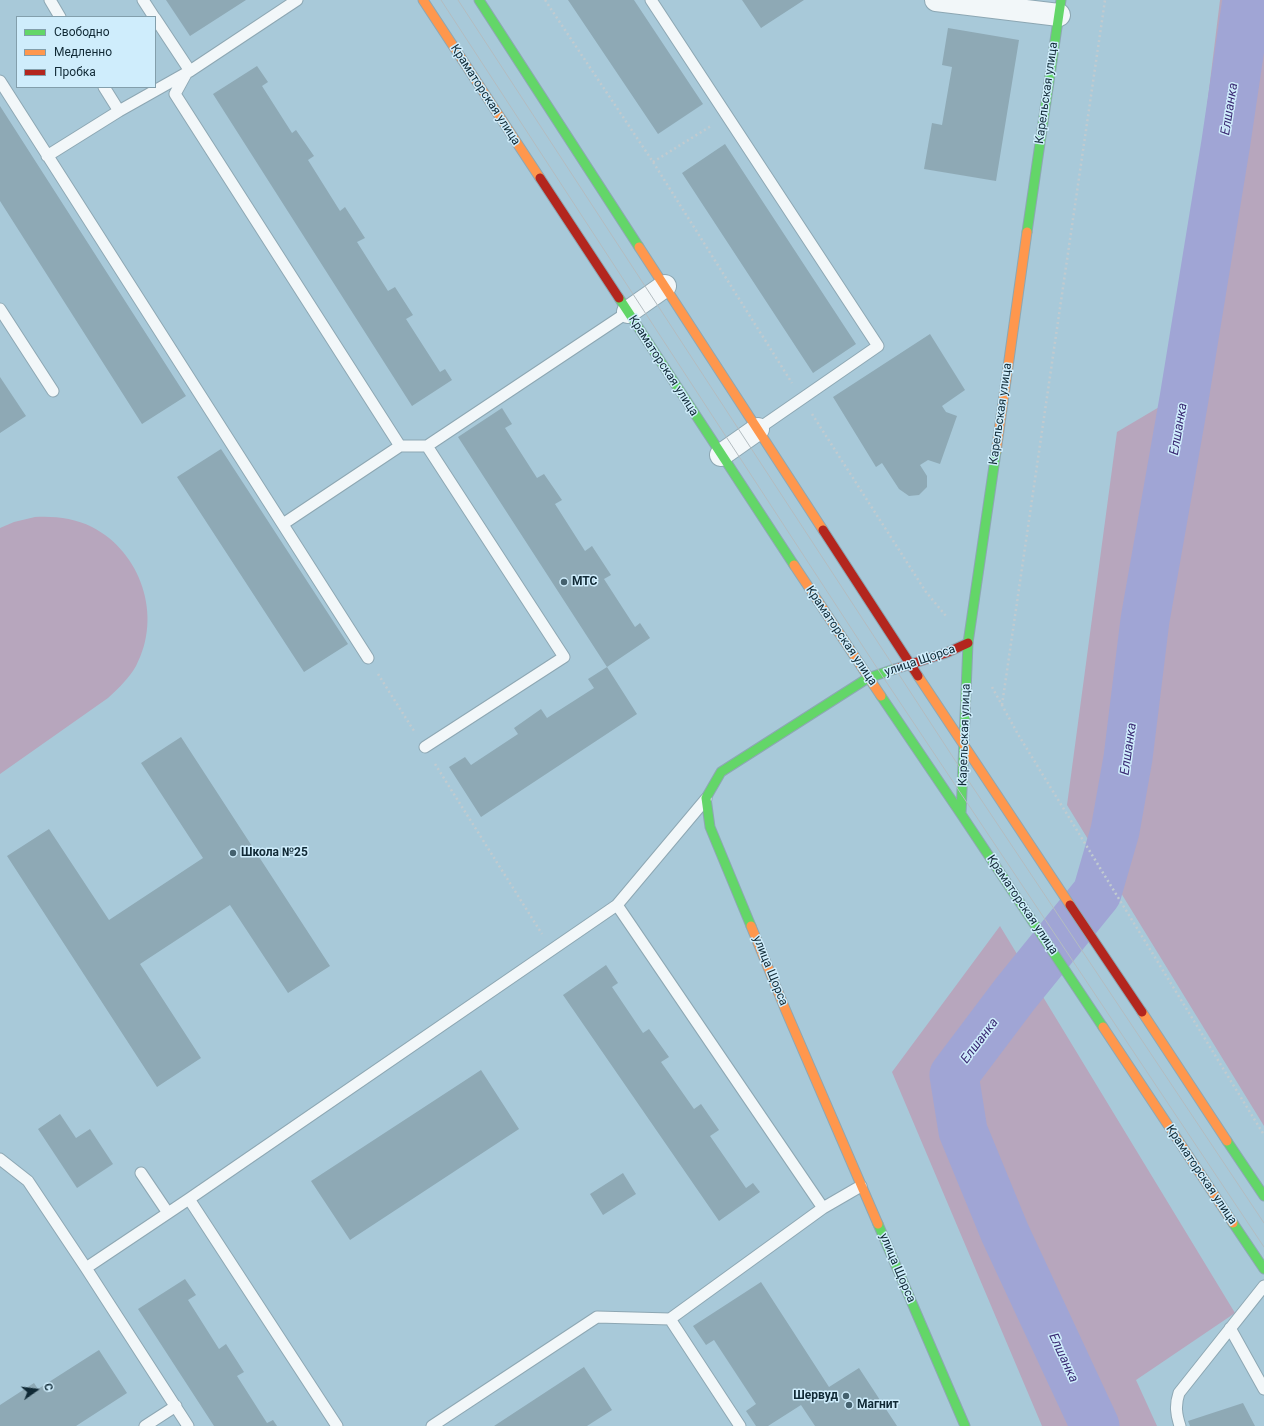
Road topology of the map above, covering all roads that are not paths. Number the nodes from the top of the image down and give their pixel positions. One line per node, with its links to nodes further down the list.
1 (50, 0): 9 (lane)
2 (143, 0): 10 (lane)
3 (297, 0): 12 (lane)
4 (423, 0): 19 (main road, Краматорская улица)
5 (479, 0): 17 (main road)
6 (651, 0): 21 (lane)
7 (936, 0): 8 (street, Карельская улица)
8 (1060, 8): 26 (main road, Карельская улица)
9 (59, 16)
10 (154, 16)
11 (156, 19): 12 (lane)
12 (188, 72): 15 (lane); 22 (lane)
13 (0, 81): 16 (lane)
14 (105, 88): 15 (lane)
15 (119, 111): 16 (lane)
16 (47, 156): 25 (lane)
17 (665, 286): 19 (street); 21 (main road)
18 (0, 309): 20 (lane)
19 (628, 312): 23 (lane); 24 (main road, Краматорская улица)
20 (53, 391)
21 (758, 429): 24 (street); 28 (main road)
22 (400, 446): 23 (lane); 25 (lane)
23 (426, 446): 30 (lane)
24 (721, 455): 29 (main road, Краматорская улица)
25 (283, 524): 27 (lane)
26 (968, 643): 28 (main road, улица Щорса); 31 (main road, Карельская улица)
27 (368, 658)
28 (911, 665): 29 (main road, улица Щорса); 31 (main road)
29 (868, 678): 32 (main road, улица Щорса); 33 (main road, Краматорская улица)
30 (425, 747)
31 (965, 748): 33 (main road, Карельская улица); 38 (main road)
32 (706, 798): 34 (lane); 37 (main road, улица Щорса)
33 (962, 814): 43 (main road, Краматорская улица)
34 (617, 905): 39 (lane); 40 (lane)
35 (0, 1159): 42 (lane)
36 (140, 1173): 41 (lane)
37 (861, 1186): 40 (lane); 54 (main road, улица Щорса)
38 (1264, 1196)
39 (189, 1199): 41 (lane); 51 (lane)
40 (822, 1208): 45 (lane)
41 (168, 1213): 42 (lane)
42 (86, 1268): 48 (lane)
43 (1264, 1269)
44 (1264, 1286): 46 (lane)
45 (670, 1319): 52 (lane); 53 (lane)
46 (1230, 1328): 47 (lane); 55 (lane)
47 (1264, 1389)
48 (176, 1406): 49 (lane); 50 (lane)
49 (145, 1426)
50 (188, 1426)
51 (337, 1426)
52 (432, 1426)
53 (740, 1426)
54 (965, 1426)
55 (1180, 1426)

